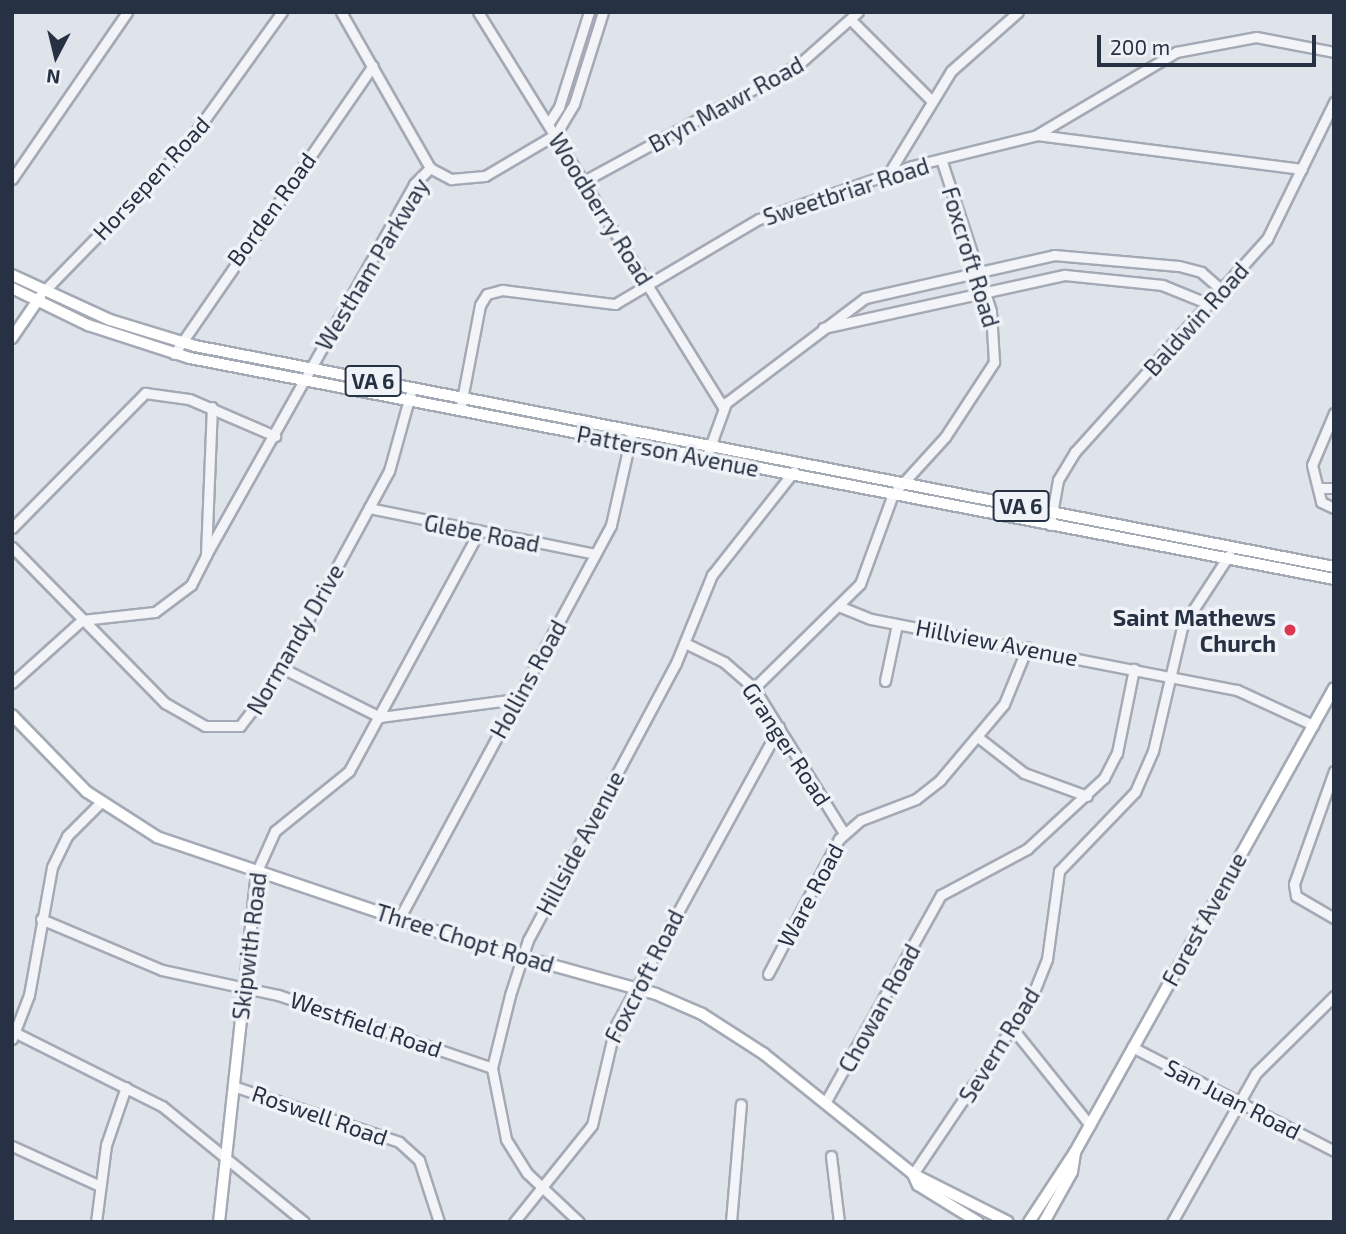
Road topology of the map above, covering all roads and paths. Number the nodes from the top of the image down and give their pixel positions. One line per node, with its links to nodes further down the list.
1 (127, 12): 21 (street)
2 (282, 12): 29 (street, Horsepen Road)
3 (341, 12): 11 (street)
4 (478, 12): 14 (street, Woodberry Road)
5 (589, 12): 14 (street)
6 (603, 12): 15 (street, Westham Parkway)
7 (858, 12): 9 (street, Bryn Mawr Road)
8 (1018, 12): 12 (street)
9 (851, 20): 12 (street); 22 (street, Bryn Mawr Road)
10 (1334, 52): 16 (street)
11 (373, 66): 18 (street); 33 (street, Borden Road)
12 (930, 99): 20 (street)
13 (1334, 102): 19 (street, Baldwin Road)
14 (548, 124): 15 (street, Woodberry Road)
15 (556, 134): 18 (street, Westham Parkway); 22 (street, Woodberry Road)
16 (1037, 135): 17 (street, Sweetbriar Road); 19 (street, Sweetbriar Road)
17 (941, 159): 20 (street, Sweetbriar Road); 23 (street, Foxcroft Road)
18 (430, 168): 35 (street, Westham Parkway)
19 (1301, 169): 28 (street, Baldwin Road)
20 (889, 173): 25 (street, Sweetbriar Road)
21 (12, 179)
22 (583, 181): 25 (street, Woodberry Road)
23 (977, 269): 27 (street, Foxcroft Road); 28 (street); 31 (street)
24 (12, 275): 29 (main road, Patterson Avenue / VA 6)
25 (649, 287): 38 (street, Sweetbriar Road); 41 (street, Woodberry Road)
26 (12, 288): 29 (main road, Patterson Avenue / VA 6)
27 (985, 289): 30 (street); 31 (street); 51 (street, Foxcroft Road)
28 (1222, 290): 30 (street, Baldwin Road)
29 (40, 296): 32 (main road, Horsepen Road); 33 (main road, Patterson Avenue / VA 6); 34 (main road, Patterson Avenue / VA 6)
30 (1209, 304): 57 (street, Baldwin Road)
31 (821, 329): 41 (street)
32 (12, 338)
33 (179, 342): 34 (street, Borden Road); 35 (main road, Patterson Avenue / VA 6)
34 (174, 354): 36 (main road, Patterson Avenue / VA 6)
35 (310, 369): 36 (street, Westham Parkway); 37 (main road, Patterson Avenue / VA 6)
36 (305, 380): 39 (main road, Patterson Avenue / VA 6); 45 (street, Westham Parkway)
37 (412, 388): 38 (main road, Patterson Avenue / VA 6); 39 (street, Normandy Drive)
38 (462, 398): 42 (street, Sweetbriar Road); 44 (main road, Patterson Avenue / VA 6)
39 (411, 400): 42 (main road, Patterson Avenue / VA 6); 55 (street, Normandy Drive)
40 (212, 407): 45 (street); 59 (street); 64 (street)
41 (723, 407): 47 (street)
42 (460, 410): 46 (main road, Patterson Avenue / VA 6)
43 (1334, 413): 52 (street)
44 (632, 431): 46 (street, Hollins Road); 47 (main road, Patterson Avenue / VA 6)
45 (275, 436): 64 (street, Westham Parkway)
46 (631, 443): 48 (main road, Patterson Avenue / VA 6); 63 (street, Hollins Road)
47 (709, 446): 48 (street); 49 (main road, Patterson Avenue / VA 6)
48 (706, 458): 50 (main road, Patterson Avenue / VA 6)
49 (797, 463): 50 (street, Hillside Avenue); 51 (main road, Patterson Avenue / VA 6)
50 (792, 475): 54 (main road, Patterson Avenue / VA 6); 71 (street, Hillside Avenue)
51 (903, 484): 54 (street, Foxcroft Road); 57 (main road, Patterson Avenue / VA 6)
52 (1318, 488): 53 (street); 56 (street)
53 (1334, 488)
54 (893, 494): 58 (main road, Patterson Avenue / VA 6); 68 (street, Foxcroft Road)
55 (369, 508): 60 (street, Glebe Road); 73 (street, Normandy Drive)
56 (1334, 508)
57 (1052, 512): 58 (street, Baldwin Road); 62 (main road, Patterson Avenue / VA 6)
58 (1050, 525): 65 (main road, Patterson Avenue / VA 6)
59 (12, 527)
60 (479, 532): 63 (street, Glebe Road); 82 (street, Skipwith Road)
61 (12, 547): 69 (street, Normandy Drive)
62 (1234, 547): 65 (street, Severn Road); 66 (main road, Patterson Avenue / VA 6)
63 (596, 554): 80 (street, Hollins Road)
64 (206, 555): 69 (street, Westham Parkway)
65 (1227, 559): 67 (main road, Patterson Avenue / VA 6); 75 (street, Severn Road)
66 (1334, 566)
67 (1334, 579)
68 (841, 607): 70 (street, Hillview Avenue); 78 (street, Foxcroft Road)
69 (82, 620): 73 (street, Normandy Drive); 77 (street)
70 (897, 624): 72 (street, Hillview Avenue); 76 (street)
71 (685, 643): 78 (street, Granger Road); 94 (street, Hillside Avenue)
72 (1027, 648): 74 (street, Hillview Avenue); 85 (street, Ware Road)
73 (282, 668): 82 (street)
74 (1134, 669): 75 (street, Hillview Avenue); 87 (street, Chowan Road)
75 (1168, 676): 83 (street, Hillview Avenue); 99 (street, Severn Road)
76 (885, 681)
77 (12, 683)
78 (754, 688): 84 (street, Granger Road)
79 (1334, 688): 83 (main road, Forest Avenue)
80 (516, 699): 82 (street); 93 (street, Hollins Road)
81 (12, 715): 88 (main road, Three Chopt Road)
82 (380, 717): 90 (street, Skipwith Road)
83 (1313, 724): 101 (main road, Forest Avenue)
84 (779, 727): 89 (street, Granger Road); 97 (street, Foxcroft Road)
85 (979, 738): 87 (street); 89 (street, Ware Road)
86 (1334, 771): 91 (street)
87 (1087, 796): 105 (street, Chowan Road)
88 (100, 803): 90 (main road, Three Chopt Road); 92 (street)
89 (844, 833): 95 (street, Ware Road)
90 (257, 871): 93 (main road, Three Chopt Road); 96 (main road, Skipwith Road)
91 (1334, 918)
92 (41, 919): 96 (street, Westfield Road); 100 (street)
93 (398, 919): 94 (main road, Three Chopt Road)
94 (521, 957): 97 (main road, Three Chopt Road); 102 (street, Hillside Avenue)
95 (768, 974)
96 (244, 985): 102 (street, Westfield Road); 103 (main road, Skipwith Road)
97 (635, 988): 105 (main road, Three Chopt Road); 116 (street, Foxcroft Road)
98 (1334, 996): 106 (street)
99 (1013, 1028): 108 (street); 114 (street, Severn Road)
100 (14, 1034): 104 (street)
101 (1132, 1047): 106 (street, San Juan Road); 108 (main road, Forest Avenue)
102 (492, 1068): 116 (street, Hillside Avenue)
103 (233, 1086): 113 (main road, Skipwith Road); 120 (street, Roswell Road)
104 (126, 1087): 113 (street); 115 (street)
105 (825, 1103): 114 (main road, Three Chopt Road)
106 (1239, 1103): 110 (street, San Juan Road); 129 (street)
107 (741, 1104): 123 (street)
108 (1090, 1125): 111 (main road, Forest Avenue)
109 (12, 1146): 115 (street)
110 (1334, 1151)
111 (1075, 1152): 127 (main road, Forest Avenue); 128 (main road, Forest Avenue)
112 (831, 1156): 124 (street)
113 (225, 1163): 118 (main road, Skipwith Road); 119 (street)
114 (913, 1174): 125 (main road, Three Chopt Road); 126 (main road, Three Chopt Road)
115 (100, 1186): 117 (street)
116 (539, 1186): 121 (street, Foxcroft Road); 122 (street, Hillside Avenue)
117 (96, 1222)
118 (219, 1222)
119 (304, 1222)
120 (439, 1222)
121 (514, 1222)
122 (579, 1222)
123 (731, 1222)
124 (839, 1222)
125 (978, 1222)
126 (1008, 1222)
127 (1029, 1222)
128 (1044, 1222)
129 (1172, 1222)

